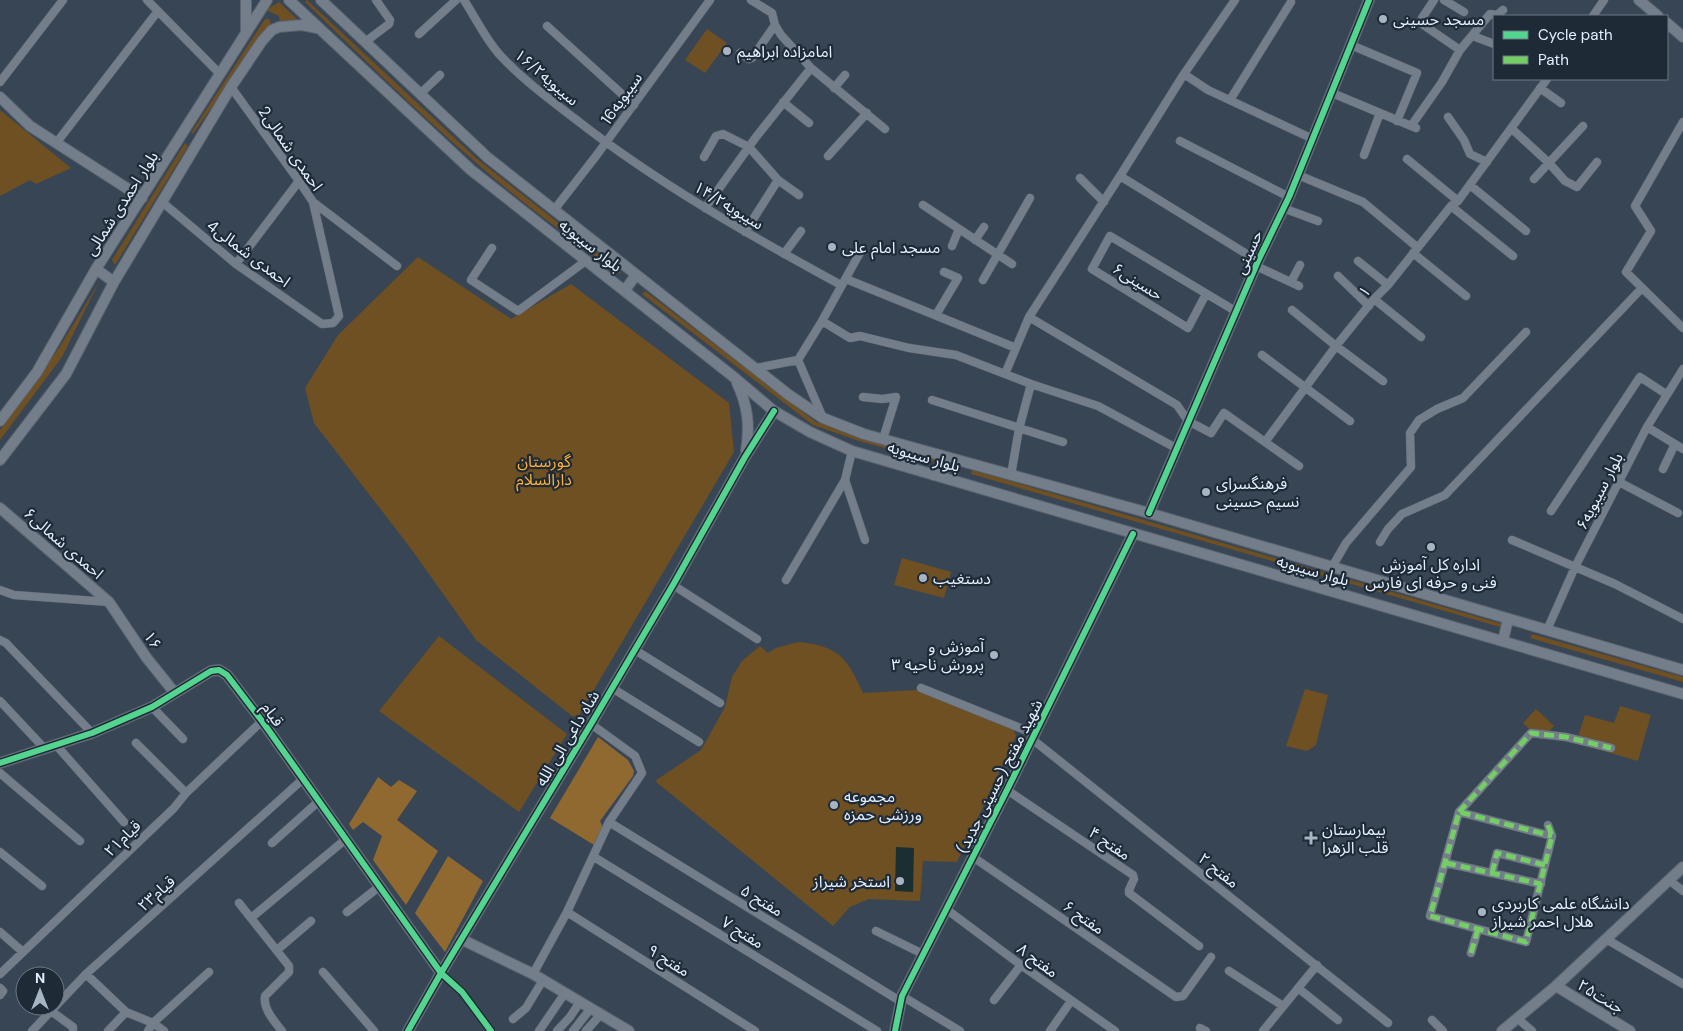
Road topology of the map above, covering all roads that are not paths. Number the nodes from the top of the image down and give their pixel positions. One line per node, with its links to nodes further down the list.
1 (63, 0): 45 (street)
2 (147, 0): 20 (street)
3 (246, 0): 30 (main road)
4 (267, 0): 30 (main road, بلوار احمدی شمالی)
5 (289, 0): 29 (main road, بلوار سیبویه)
6 (321, 0): 34 (main road, بلوار سیبویه)
7 (376, 0): 34 (street)
8 (456, 0): 31 (street)
9 (464, 0): 68 (street, سیبویه۱۶/۲)
10 (710, 0): 55 (street, سیبویه16)
11 (751, 0): 27 (street)
12 (1235, 0): 43 (street)
13 (1369, 0): 36 (main road, حسینی)
14 (1434, 0): 37 (street)
15 (1444, 0): 21 (street)
16 (1604, 0): 24 (street)
17 (1639, 0): 25 (main road)
18 (1291, 2): 52 (street)
19 (1503, 10): 23 (street)
20 (158, 11): 40 (street); 67 (street)
21 (1464, 12)
22 (1494, 15): 32 (street)
23 (1498, 15)
24 (1593, 15)
25 (1657, 15)
26 (1668, 24): 33 (main road)
27 (775, 25): 38 (street); 39 (street)
28 (547, 26): 55 (street)
29 (320, 29): 46 (main road, بلوار احمدی شمالی); 110 (main road, بلوار سیبویه)
30 (246, 31): 40 (main road, بلوار احمدی شمالی)
31 (419, 34)
32 (1473, 36): 35 (street); 37 (street)
33 (1683, 37)
34 (365, 42): 50 (main road, بلوار سیبویه)
35 (1493, 44)
36 (1352, 45): 49 (main road, حسینی); 59 (street)
37 (1460, 50): 59 (street)
38 (740, 53)
39 (811, 68): 47 (street); 53 (street)
40 (220, 74): 86 (main road, بلوار احمدی شمالی)
41 (440, 74): 50 (street)
42 (845, 74): 47 (street)
43 (1184, 74): 52 (street); 78 (street)
44 (1546, 80): 48 (street, ۱)
45 (0, 82)
46 (231, 87): 82 (street, 2احمدی شمالی); 88 (main road, بلوار احمدی شمالی)
47 (834, 88): 56 (street)
48 (1540, 88): 54 (street); 63 (street, ۱)
49 (1332, 93): 57 (street); 65 (main road, حسینی)
50 (420, 94): 95 (main road, بلوار سیبویه)
51 (0, 97): 67 (main road)
52 (1230, 100): 65 (street)
53 (783, 102): 60 (street); 69 (street)
54 (1561, 104)
55 (634, 105): 68 (street, سیبویه16)
56 (867, 113): 64 (street); 71 (street)
57 (1380, 113): 59 (street); 70 (street)
58 (1448, 117): 74 (street)
59 (1397, 120)
60 (809, 122)
61 (1683, 122): 125 (street)
62 (1583, 126): 75 (street)
63 (1511, 128): 74 (street, ۱); 75 (street)
64 (885, 129)
65 (1313, 139): 77 (main road, حسینی)
66 (1180, 141): 85 (street)
67 (57, 142): 86 (main road)
68 (606, 143): 93 (street, سیبویه۱۴/۲); 95 (street, سیبویه16)
69 (749, 147): 72 (street); 81 (street); 93 (street)
70 (1364, 155)
71 (828, 156)
72 (704, 157)
73 (1407, 159): 91 (street)
74 (1487, 162): 83 (street, ۱)
75 (1549, 162): 76 (street); 80 (street)
76 (1597, 162)
77 (1298, 175): 85 (main road, حسینی); 106 (street)
78 (1120, 176): 90 (street); 112 (street)
79 (1080, 178): 90 (street)
80 (1534, 179)
81 (778, 180): 84 (street); 101 (street)
82 (299, 181): 89 (street, 2احمدی شمالی); 113 (street)
83 (1470, 185): 91 (street, ۱); 100 (street)
84 (799, 195)
85 (1289, 197): 94 (main road, حسینی)
86 (142, 198): 117 (main road, بلوار احمدی شمالی)
87 (1030, 198): 108 (street)
88 (162, 202): 113 (street, 4احمدی شمالی); 122 (main road, بلوار احمدی شمالی)
89 (313, 202): 115 (street); 135 (street, 2احمدی شمالی)
90 (1104, 202): 133 (street)
91 (1454, 204): 106 (street, ۱); 109 (street)
92 (923, 205): 98 (street)
93 (705, 208): 101 (street, سیبویه۱۴/۲)
94 (1284, 208): 96 (street); 112 (main road, حسینی)
95 (554, 210): 119 (main road, بلوار سیبویه)
96 (1318, 221)
97 (984, 227): 102 (street)
98 (959, 229): 102 (street); 103 (street)
99 (801, 231): 107 (street)
100 (1526, 231)
101 (746, 232): 107 (street, سیبویه۱۴/۲)
102 (975, 240): 108 (street)
103 (952, 246)
104 (492, 248): 110 (street)
105 (862, 249): 123 (street)
106 (1415, 250): 124 (street, ۱); 128 (street)
107 (784, 254): 123 (street, سیبویه۱۴/۲)
108 (998, 254): 114 (street); 121 (street)
109 (1514, 256)
110 (587, 260): 126 (main road, بلوار سیبویه)
111 (1358, 261): 124 (street)
112 (1257, 263): 116 (street); 131 (main road, حسینی)
113 (236, 264): 135 (street, 4احمدی شمالی)
114 (1012, 264)
115 (397, 266)
116 (1300, 266)
117 (96, 269): 122 (main road); 155 (main road, بلوار احمدی شمالی)
118 (944, 272): 132 (street)
119 (636, 275): 126 (main road); 143 (main road, بلوار سیبویه)
120 (1338, 276): 129 (street)
121 (983, 280)
122 (114, 282): 169 (main road, بلوار احمدی شمالی)
123 (844, 282): 132 (street, سیبویه۱۴/۲); 134 (street)
124 (1388, 285): 129 (street, ۱)
125 (1642, 288): 136 (street); 185 (street)
126 (625, 290): 146 (main road, بلوار سیبویه)
127 (1206, 294): 127 (street, حسینی۶); 131 (street, حسینی۶)
128 (1466, 296)
129 (1372, 302): 138 (street); 139 (street, ۱)
130 (1292, 310): 139 (street)
131 (1237, 312): 156 (main road, حسینی)
132 (936, 315): 140 (street, سیبویه۱۴/۲)
133 (1029, 317): 140 (street); 156 (street)
134 (822, 321): 142 (street); 145 (street)
135 (322, 324)
136 (1683, 328)
137 (1526, 332): 186 (street)
138 (1421, 337)
139 (1336, 346): 147 (street); 149 (street, ۱)
140 (1016, 348): 145 (street)
141 (1262, 355): 149 (street)
142 (798, 360): 143 (street); 154 (street)
143 (756, 368): 154 (main road, بلوار سیبویه)
144 (1683, 369): 150 (street, ۶بلوار سیبویه)
145 (1005, 374): 148 (street)
146 (735, 378): 153 (main road, بلوار سیبویه); 167 (main road)
147 (1383, 381)
148 (1031, 384): 159 (street); 164 (street)
149 (1305, 387): 157 (street); 162 (street, ۱)
150 (1666, 394): 158 (street, ۶بلوار سیبویه); 179 (street)
151 (864, 397): 160 (street)
152 (932, 400): 159 (street)
153 (774, 411): 166 (main road, بلوار سیبویه); 167 (main road, شاه داعی الی الله)
154 (823, 418): 160 (main road, بلوار سیبویه)
155 (0, 421)
156 (1188, 421): 162 (street); 164 (main road, حسینی)
157 (1350, 421)
158 (1647, 427): 163 (street); 176 (street, ۶بلوار سیبویه)
159 (1019, 429): 161 (street); 174 (street)
160 (883, 440): 168 (main road, بلوار سیبویه)
161 (1063, 442)
162 (1265, 442): 171 (street)
163 (1674, 444): 165 (street); 172 (street)
164 (1176, 448): 180 (main road, حسینی)
165 (1683, 448)
166 (852, 451): 173 (main road, بلوار سیبویه); 175 (street)
167 (745, 457): 189 (main road, شاه داعی الی الله)
168 (943, 457): 170 (main road, بلوار سیبویه); 173 (main road)
169 (0, 460)
170 (972, 465): 174 (main road, بلوار سیبویه); 177 (main road)
171 (1299, 466)
172 (1663, 469)
173 (934, 475): 177 (main road, بلوار سیبویه)
174 (1010, 475): 180 (main road, بلوار سیبویه)
175 (845, 480): 183 (street); 188 (street)
176 (1619, 482): 181 (street); 187 (street, ۶بلوار سیبویه)
177 (965, 484): 182 (main road, بلوار سیبویه)
178 (0, 508): 191 (main road, احمدی شمالی۶)
179 (1551, 511)
180 (1149, 513): 186 (main road, بلوار سیبویه)
181 (1678, 513)
182 (1133, 534): 197 (main road, بلوار سیبویه); 210 (main road, شهید مفتح (حسینی جدید))
183 (865, 540)
184 (1512, 540): 187 (street)
185 (1380, 542)
186 (1332, 567): 193 (main road, بلوار سیبویه)
187 (1575, 568): 192 (street); 194 (street, ۶بلوار سیبویه)
188 (786, 580)
189 (673, 585): 195 (street); 198 (main road, شاه داعی الی الله)
190 (0, 590): 191 (street)
191 (110, 602): 202 (main road, ۱۶)
192 (1683, 618)
193 (1508, 620): 194 (main road, بلوار سیبویه); 197 (main road)
194 (1546, 630): 199 (main road, بلوار سیبویه)
195 (757, 639)
196 (0, 640): 209 (street)
197 (1503, 641): 203 (main road, بلوار سیبویه)
198 (635, 650): 200 (main road, شاه داعی الی الله); 205 (street)
199 (1683, 670)
200 (612, 688): 208 (main road, شاه داعی الی الله); 212 (street)
201 (921, 688): 210 (street, مفتح ۲)
202 (174, 692): 206 (main road, قیام); 207 (main road, قیام)
203 (1683, 694)
204 (0, 701): 215 (street)
205 (720, 704)
206 (152, 707): 209 (main road, قیام); 211 (street)
207 (262, 721): 219 (main road, قیام); 221 (street, قیام۲۱)
208 (591, 724): 225 (street); 252 (main road, شاه داعی الی الله)
209 (92, 733): 214 (main road, قیام)
210 (1034, 737): 220 (main road, شهید مفتح (حسینی جدید)); 261 (street, مفتح ۲)
211 (183, 739)
212 (699, 742)
213 (136, 743): 221 (street)
214 (56, 745): 215 (main road, قیام); 224 (street)
215 (45, 748): 217 (main road, قیام)
216 (1611, 748): 223 (street)
217 (0, 763)
218 (0, 773): 229 (street)
219 (303, 779): 222 (main road, قیام); 267 (street, قیام۲۳)
220 (1007, 790): 233 (main road, شهید مفتح (حسینی جدید)); 254 (street, مفتح ۴)
221 (186, 793): 256 (street, قیام۲۱)
222 (319, 801): 228 (main road, قیام); 230 (street)
223 (1459, 812): 227 (street); 234 (street)
224 (124, 822)
225 (609, 822): 232 (street); 277 (street, مفتح ۵)
226 (1548, 825): 227 (street)
227 (1552, 836): 235 (street)
228 (346, 839): 241 (main road, قیام); 247 (street)
229 (80, 841)
230 (272, 843)
231 (0, 852): 240 (street)
232 (594, 857): 246 (street); 309 (street, مفتح ۷)
233 (973, 857): 244 (main road, شهید مفتح (حسینی جدید)); 259 (street, مفتح ۶)
234 (1446, 863): 237 (street); 249 (street)
235 (1545, 865): 237 (street); 239 (street)
236 (1683, 867): 238 (main road)
237 (1492, 873): 239 (street)
238 (1669, 880): 242 (street); 253 (main road)
239 (1541, 884): 249 (street)
240 (42, 886)
241 (380, 886): 245 (street); 265 (main road, قیام)
242 (1683, 891)
243 (239, 904): 247 (street)
244 (946, 910): 258 (main road, شهید مفتح (حسینی جدید)); 260 (street, مفتح ۸)
245 (347, 912)
246 (567, 912): 268 (street); 308 (street, مفتح ۹)
247 (251, 918): 255 (street)
248 (311, 921): 255 (street)
249 (1478, 929): 257 (street)
250 (876, 931): 258 (street)
251 (0, 932): 256 (street)
252 (461, 939): 265 (main road, شاه داعی الی الله); 268 (main road)
253 (1606, 939): 270 (street); 271 (main road)
254 (1199, 946)
255 (277, 950): 300 (street)
256 (23, 952): 266 (street, قیام۲۱)
257 (1471, 953)
258 (924, 954): 277 (main road, شهید مفتح (حسینی جدید))
259 (1211, 957)
260 (1021, 965): 278 (street); 279 (street, مفتح ۸)
261 (1317, 965): 273 (street); 292 (street, مفتح ۲)
262 (1229, 971): 281 (street)
263 (208, 972): 291 (street)
264 (323, 972): 301 (street)
265 (441, 973): 302 (main road, شاه داعی الی الله); 303 (street)
266 (0, 974)
267 (86, 974): 276 (street, قیام۲۳); 283 (street)
268 (533, 974): 269 (main road)
269 (543, 980): 274 (main road); 288 (street)
270 (1683, 984)
271 (1556, 986): 287 (main road); 317 (main road, جنت۲۵)
272 (0, 988): 275 (street)
273 (1298, 988): 281 (street); 289 (street)
274 (565, 993): 280 (main road); 304 (street)
275 (0, 995)
276 (65, 996)
277 (901, 998): 294 (main road, شهید مفتح (حسینی جدید)); 310 (street, مفتح ۵)
278 (994, 1000)
279 (1071, 1001): 311 (street); 312 (street, مفتح ۸)
280 (580, 1002): 282 (main road); 305 (street)
281 (1283, 1006): 313 (street)
282 (591, 1008): 284 (main road); 306 (street)
283 (126, 1012): 291 (street); 297 (street)
284 (601, 1014): 293 (main road); 307 (street)
285 (46, 1016): 295 (street, قیام۲۳)
286 (58, 1016): 296 (street)
287 (1518, 1018): 315 (main road); 316 (street)
288 (513, 1019)
289 (1338, 1020)
290 (1432, 1020): 314 (street)
291 (153, 1023): 298 (street); 299 (street)
292 (1388, 1023)
293 (626, 1030)
294 (896, 1030)
295 (32, 1031)
296 (74, 1031)
297 (108, 1031)
298 (148, 1031)
299 (164, 1031)
300 (282, 1031)
301 (374, 1031)
302 (408, 1031)
303 (491, 1031)
304 (539, 1031)
305 (556, 1031)
306 (573, 1031)
307 (586, 1031)
308 (755, 1031)
309 (877, 1031)
310 (960, 1031)
311 (1050, 1031)
312 (1115, 1031)
313 (1263, 1031)
314 (1443, 1031)
315 (1502, 1031)
316 (1532, 1031)
317 (1630, 1031)

